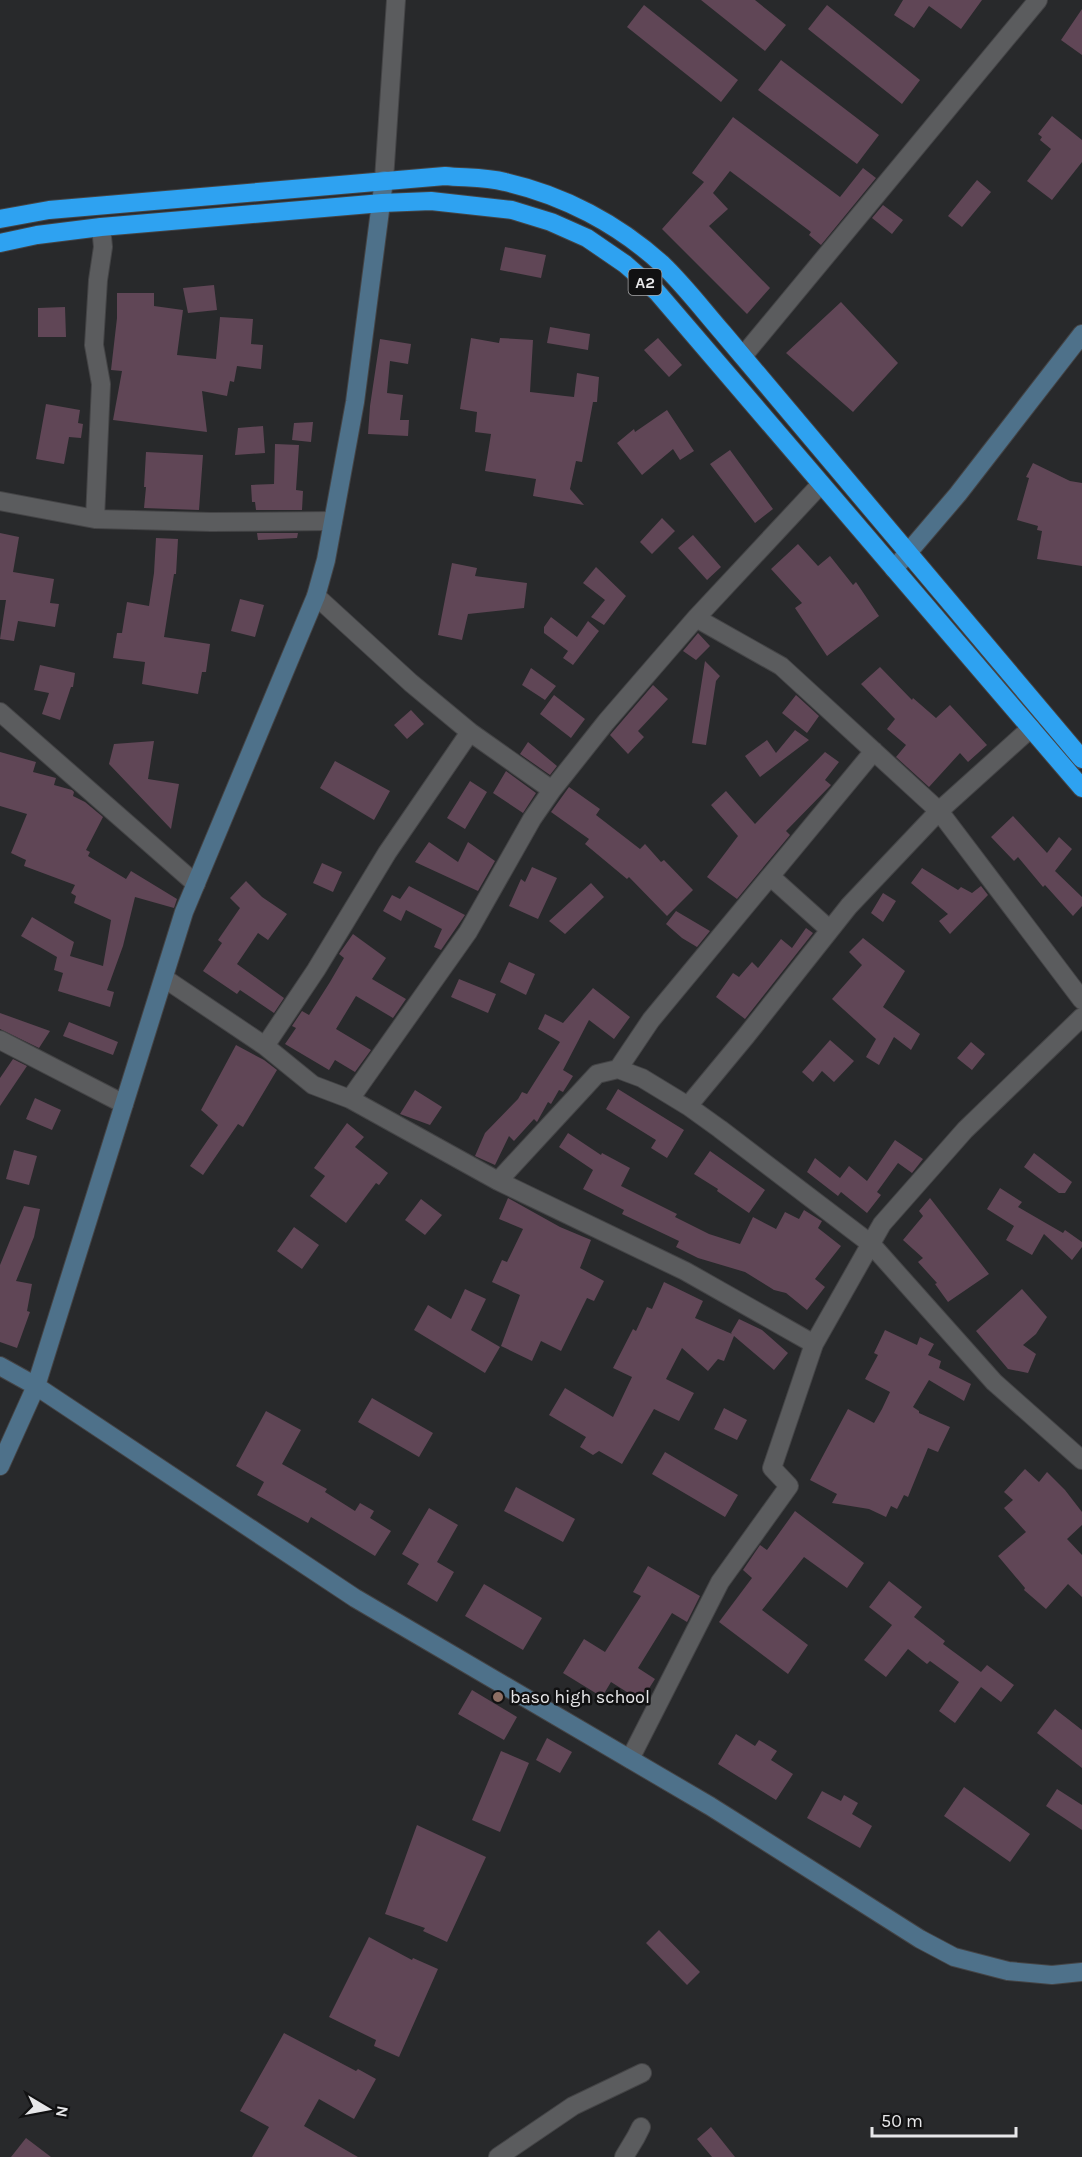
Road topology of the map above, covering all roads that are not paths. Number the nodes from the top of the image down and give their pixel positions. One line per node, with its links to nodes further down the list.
1 (396, 0): 3 (street)
2 (1038, 0): 9 (street)
3 (384, 180): 4 (main road); 5 (highway, A2); 9 (highway, A2)
4 (382, 203): 6 (highway, A2); 10 (highway, A2); 13 (main road)
5 (0, 219)
6 (101, 227): 7 (highway, A2); 12 (street)
7 (0, 243)
8 (1082, 334): 14 (main road)
9 (743, 356): 14 (highway, A2)
10 (821, 484): 15 (highway, A2); 17 (street)
11 (0, 501): 12 (street)
12 (95, 519): 13 (street)
13 (333, 521): 16 (main road)
14 (908, 553): 15 (main road); 22 (highway, A2)
15 (894, 569): 19 (highway, A2)
16 (316, 596): 20 (street); 27 (main road)
17 (696, 618): 21 (street); 24 (street)
18 (0, 712): 27 (street)
19 (1030, 728): 23 (highway, A2); 25 (street)
20 (470, 732): 24 (street); 33 (street)
21 (874, 751): 25 (street); 26 (street)
22 (1082, 759)
23 (1082, 788)
24 (552, 790): 35 (street)
25 (939, 811): 28 (street); 30 (street)
26 (771, 877): 28 (street); 34 (street)
27 (196, 884): 29 (main road)
28 (830, 930): 37 (street)
29 (164, 978): 33 (street); 36 (main road)
30 (1082, 1000)
31 (1082, 1017): 39 (street)
32 (0, 1040): 36 (street)
33 (265, 1046): 35 (street)
34 (618, 1069): 37 (street); 38 (street)
35 (350, 1100): 38 (street)
36 (124, 1104): 42 (main road)
37 (688, 1106): 39 (street)
38 (498, 1181): 40 (street)
39 (871, 1244): 40 (street); 43 (street)
40 (814, 1344): 45 (street)
41 (0, 1366): 42 (main road)
42 (36, 1386): 44 (main road); 45 (main road)
43 (1082, 1460)
44 (0, 1466)
45 (630, 1759): 46 (main road)
46 (1082, 1972)
47 (642, 2073): 49 (street)
48 (641, 2127): 50 (street)
49 (498, 2157)
50 (624, 2157)

